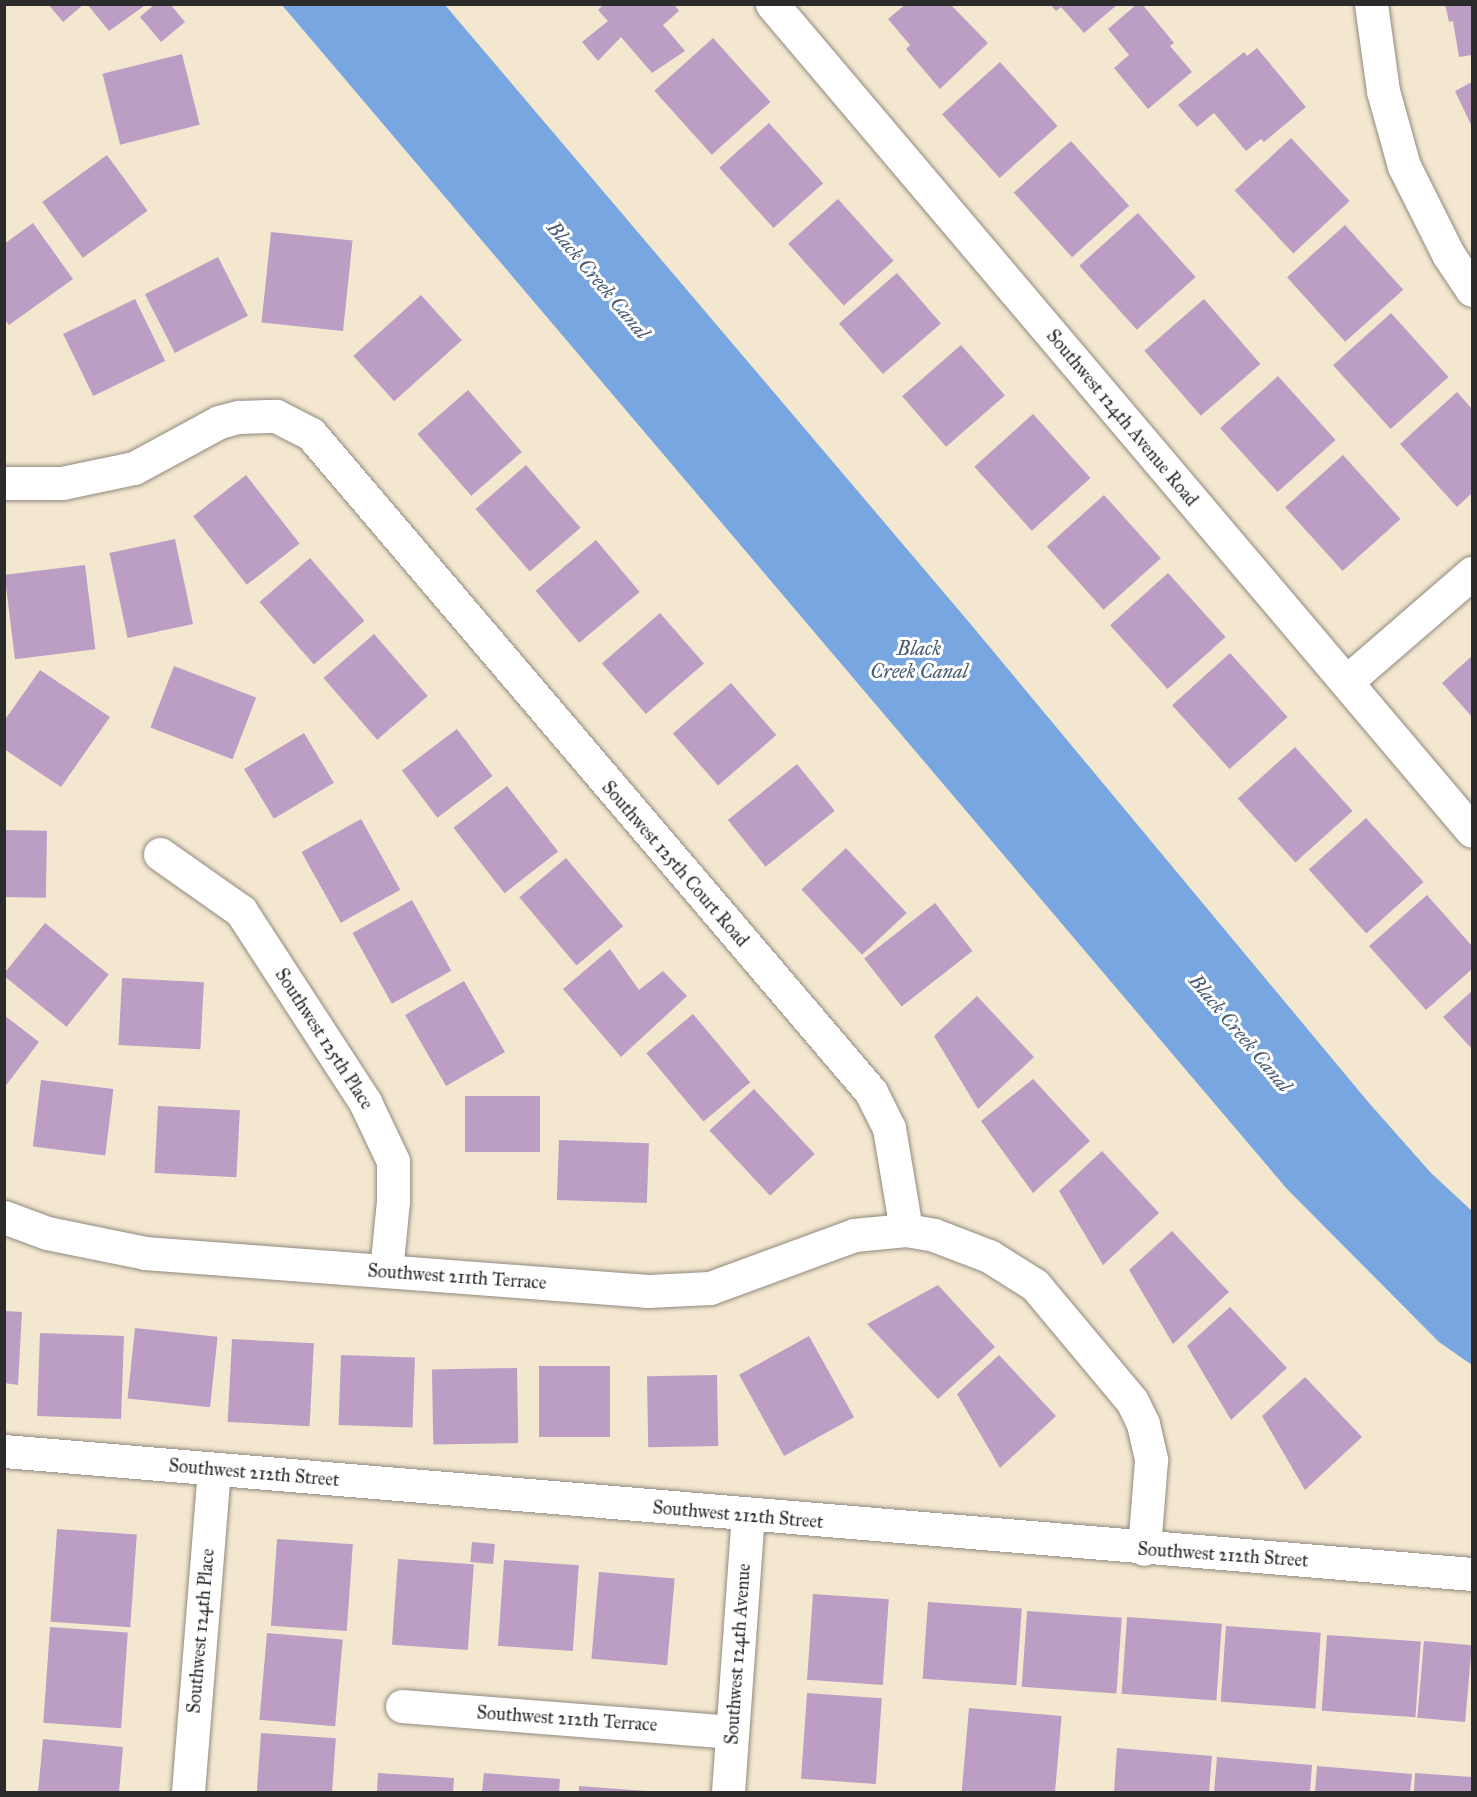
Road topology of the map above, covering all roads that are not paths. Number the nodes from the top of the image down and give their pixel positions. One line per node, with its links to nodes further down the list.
1 (772, 4): 6 (street, Southwest 124th Avenue Road)
2 (1371, 4): 3 (street)
3 (1473, 290)
4 (4, 483): 10 (street, Southwest 125th Court Road)
5 (1473, 573): 6 (street)
6 (1346, 682): 7 (street, Southwest 124th Avenue Road)
7 (1473, 831)
8 (160, 854): 11 (street, Southwest 125th Place)
9 (4, 1216): 11 (street, Southwest 211th Terrace)
10 (906, 1230): 11 (street, Southwest 211th Terrace); 15 (street)
11 (386, 1271)
12 (4, 1451): 13 (street, Southwest 212th Street)
13 (214, 1470): 14 (street, Southwest 212th Street); 19 (street, Southwest 124th Place)
14 (748, 1516): 15 (street, Southwest 212th Street); 18 (street, Southwest 124th Avenue)
15 (1144, 1548): 16 (street, Southwest 212th Street)
16 (1473, 1574)
17 (402, 1706): 18 (street, Southwest 212th Terrace)
18 (732, 1732): 20 (street, Southwest 124th Avenue)
19 (188, 1792)
20 (728, 1792)

